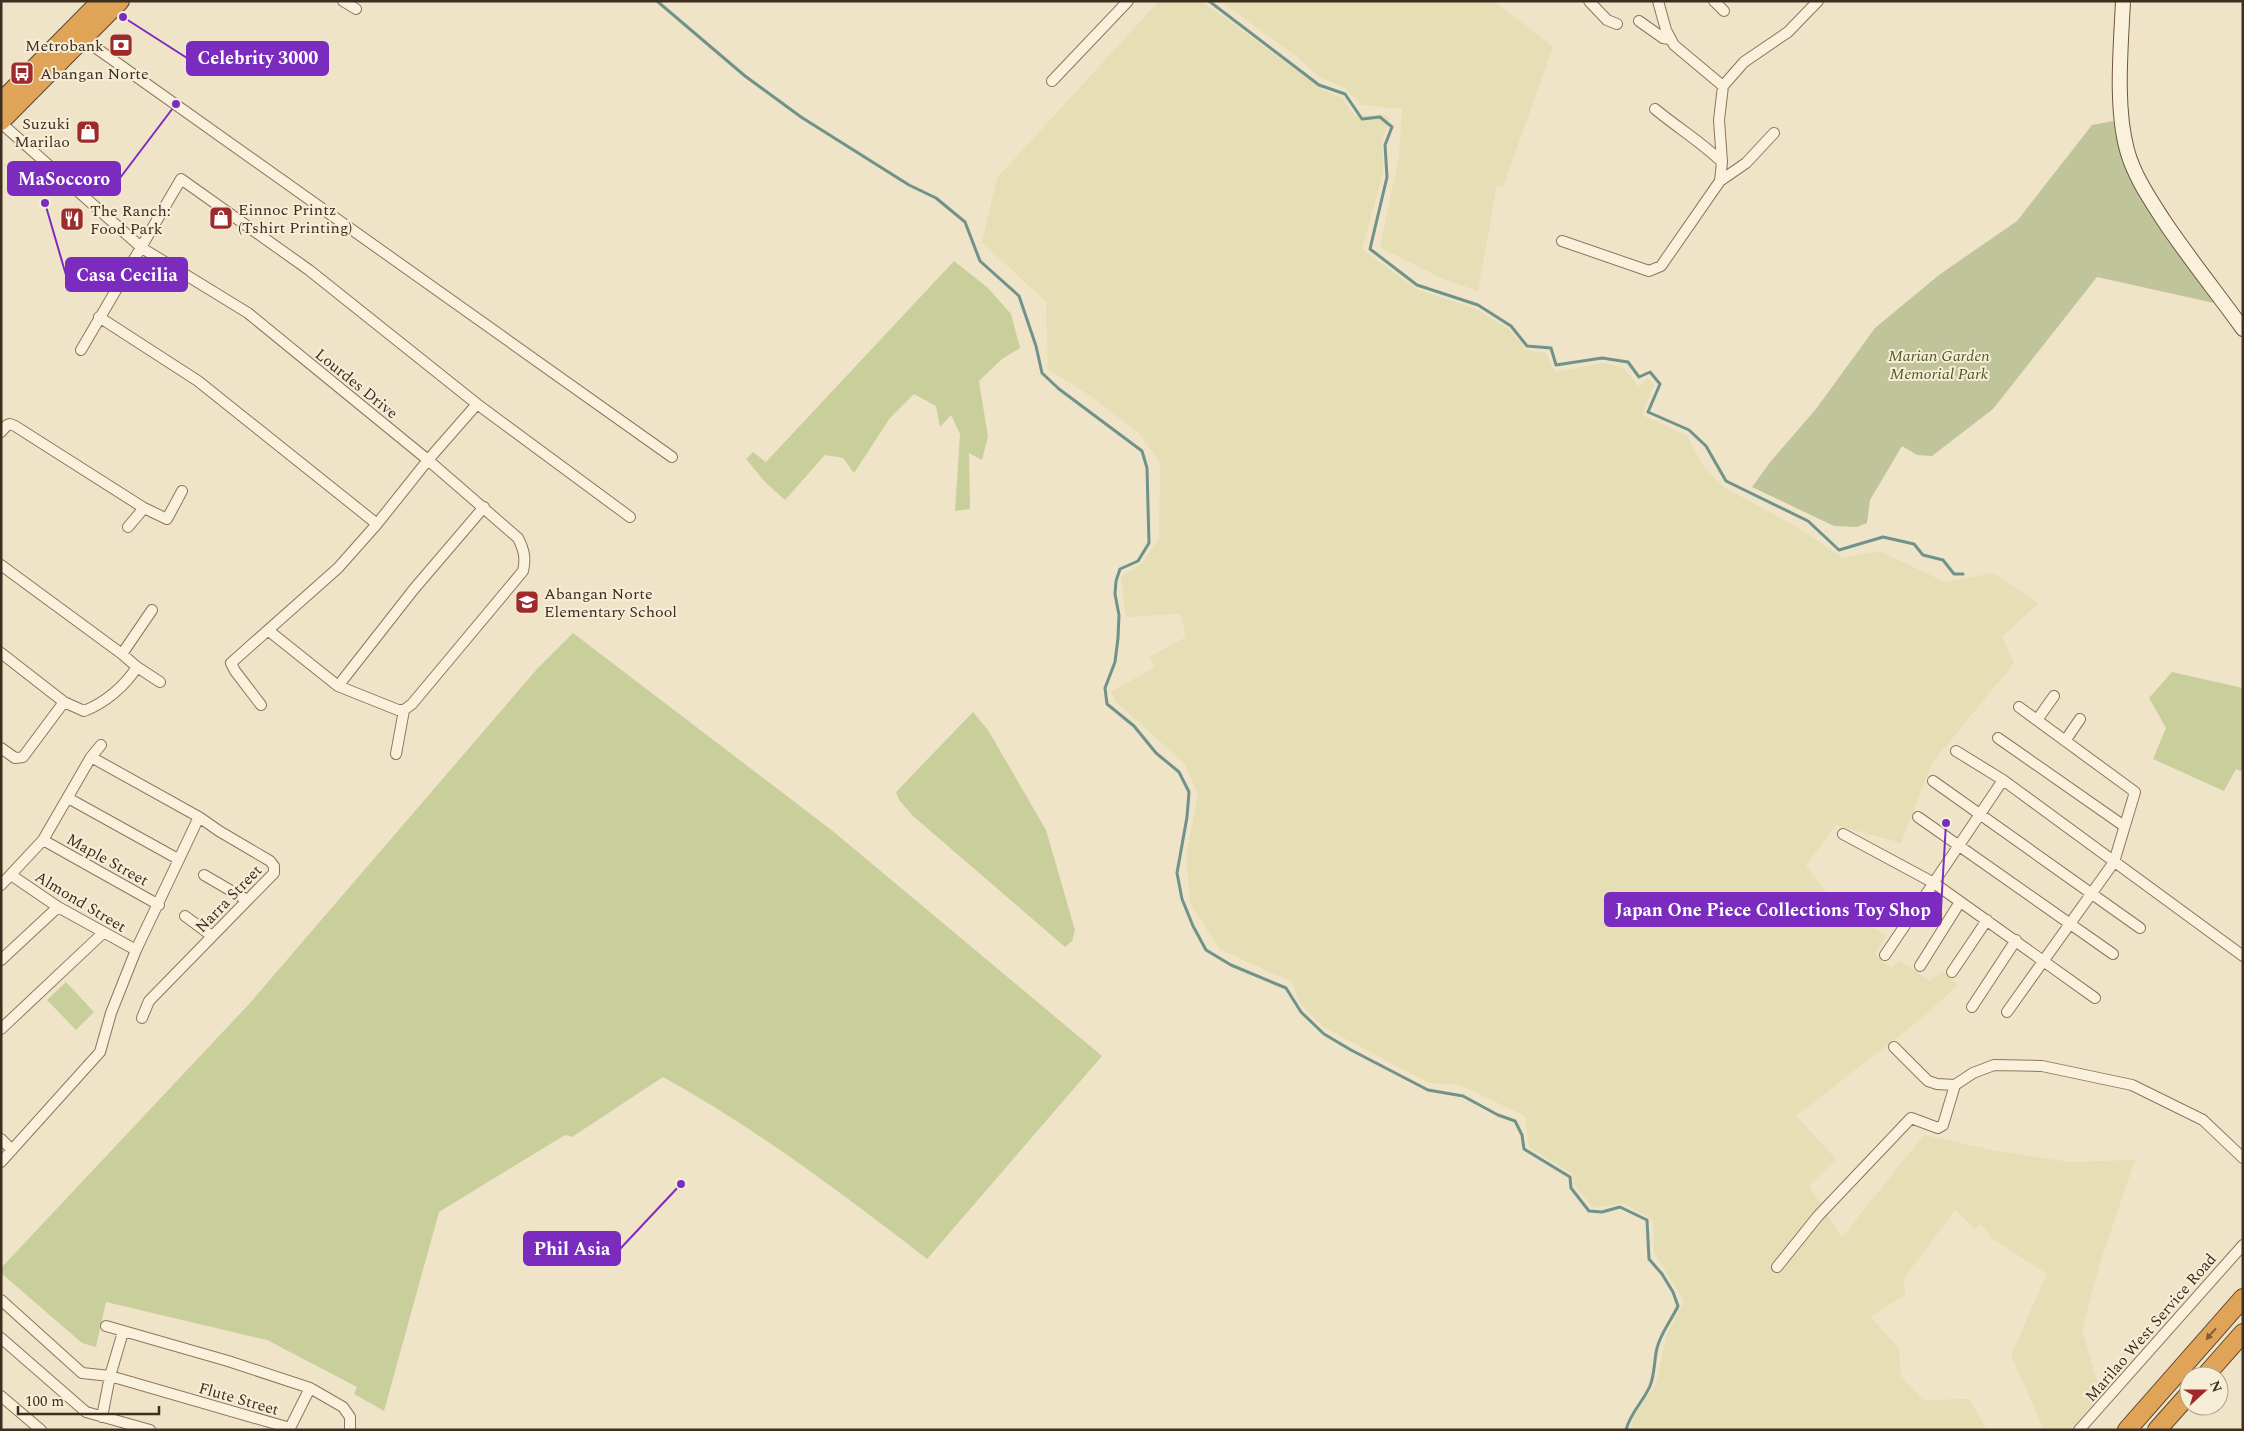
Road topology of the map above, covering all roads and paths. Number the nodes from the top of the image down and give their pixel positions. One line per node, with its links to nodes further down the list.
1 (100, 1): 18 (highway)
2 (120, 1): 14 (highway)
3 (343, 1): 10 (street)
4 (1128, 1): 16 (street)
5 (1589, 1): 13 (street)
6 (1658, 1): 15 (street)
7 (1714, 1): 11 (street)
8 (1818, 1): 17 (street)
9 (2123, 1): 27 (street)
10 (356, 9)
11 (1724, 11)
12 (1639, 21): 15 (street)
13 (1617, 24)
14 (82, 38): 20 (highway); 31 (street)
15 (1669, 40): 17 (street)
16 (1052, 81)
17 (1723, 86): 22 (street)
18 (1, 102)
19 (1655, 109): 22 (street)
20 (1, 122): 25 (street, Lourdes Drive)
21 (1774, 133): 23 (street)
22 (1722, 162): 23 (street)
23 (1720, 181): 24 (street)
24 (1562, 240)
25 (142, 248): 26 (street); 29 (street); 32 (street, Lourdes Drive)
26 (100, 317): 28 (street); 37 (street)
27 (2243, 329)
28 (81, 350)
29 (477, 404): 32 (street); 36 (street)
30 (1, 432): 35 (street)
31 (672, 457)
32 (428, 460): 34 (street, Lourdes Drive); 37 (street)
33 (182, 490): 35 (street)
34 (484, 507): 46 (street); 51 (street, Lourdes Drive)
35 (144, 508): 38 (street)
36 (630, 517)
37 (377, 524): 41 (street)
38 (128, 527)
39 (1, 564): 43 (street)
40 (152, 610): 43 (street)
41 (269, 631): 46 (street); 49 (street)
42 (1, 653): 48 (street)
43 (122, 654): 44 (street)
44 (137, 667): 45 (street); 48 (street)
45 (160, 682)
46 (338, 686): 51 (street)
47 (2054, 696): 53 (street)
48 (64, 702): 57 (street)
49 (261, 705)
50 (2019, 707): 53 (street)
51 (404, 710): 59 (street)
52 (2080, 719): 55 (street)
53 (2037, 720): 55 (street)
54 (1998, 738): 67 (street)
55 (2065, 741): 67 (street)
56 (100, 745): 60 (street)
57 (1, 748)
58 (1956, 751): 61 (street)
59 (396, 754)
60 (91, 757): 63 (street); 65 (street)
61 (2003, 780): 64 (street); 72 (street)
62 (1933, 781): 64 (street)
63 (68, 798): 69 (street); 71 (street)
64 (1980, 815): 70 (street); 77 (street)
65 (199, 817): 71 (street); 78 (street, Narra Street)
66 (1918, 817): 70 (street)
67 (2124, 826): 72 (street)
68 (1843, 834): 75 (street)
69 (43, 840): 74 (street); 80 (street, Maple Street)
70 (1960, 845): 75 (street); 84 (street)
71 (178, 859): 80 (street)
72 (2114, 862): 77 (street); 92 (street)
73 (204, 875): 78 (street)
74 (11, 876): 76 (street); 81 (street, Almond Street)
75 (1934, 883): 79 (street); 91 (street)
76 (1, 886)
77 (2092, 894): 84 (street); 85 (street)
78 (247, 900): 87 (street, Narra Street)
79 (1960, 902): 83 (street); 95 (street)
80 (159, 905): 89 (street)
81 (58, 907): 86 (street, Almond Street); 93 (street)
82 (185, 916): 87 (street)
83 (1987, 920): 88 (street); 96 (street)
84 (2071, 924): 90 (street); 94 (street)
85 (2140, 928)
86 (103, 933): 89 (street, Almond Street); 101 (street)
87 (212, 936): 100 (street, Narra Street)
88 (2016, 940): 94 (street); 98 (street)
89 (136, 950): 105 (street)
90 (2113, 954)
91 (1885, 955)
92 (2243, 956)
93 (1, 960)
94 (2044, 960): 97 (street); 99 (street)
95 (1920, 966)
96 (1952, 972)
97 (2095, 998)
98 (1972, 1007)
99 (2007, 1012)
100 (142, 1018)
101 (1, 1029)
102 (1894, 1047): 103 (street)
103 (1955, 1085): 106 (street); 109 (street)
104 (1, 1139): 105 (street)
105 (12, 1150): 107 (street)
106 (2243, 1158)
107 (1, 1162)
108 (2243, 1244): 126 (street, Marilao West Service Road)
109 (1776, 1266)
110 (2243, 1298): 127 (highway, one-way to 127)
111 (1, 1300): 117 (street, Flute Street)
112 (106, 1326): 113 (street)
113 (123, 1332): 117 (street); 118 (street)
114 (2243, 1333): 116 (highway)
115 (1, 1338): 121 (street)
116 (2213, 1366)
117 (110, 1376): 121 (street); 122 (street, Flute Street)
118 (310, 1388): 122 (street); 125 (street)
119 (1, 1396): 123 (street)
120 (2179, 1405): 128 (highway)
121 (102, 1417): 124 (street)
122 (290, 1429)
123 (41, 1430)
124 (150, 1430)
125 (350, 1430)
126 (2079, 1430)
127 (2126, 1430)
128 (2157, 1430)

